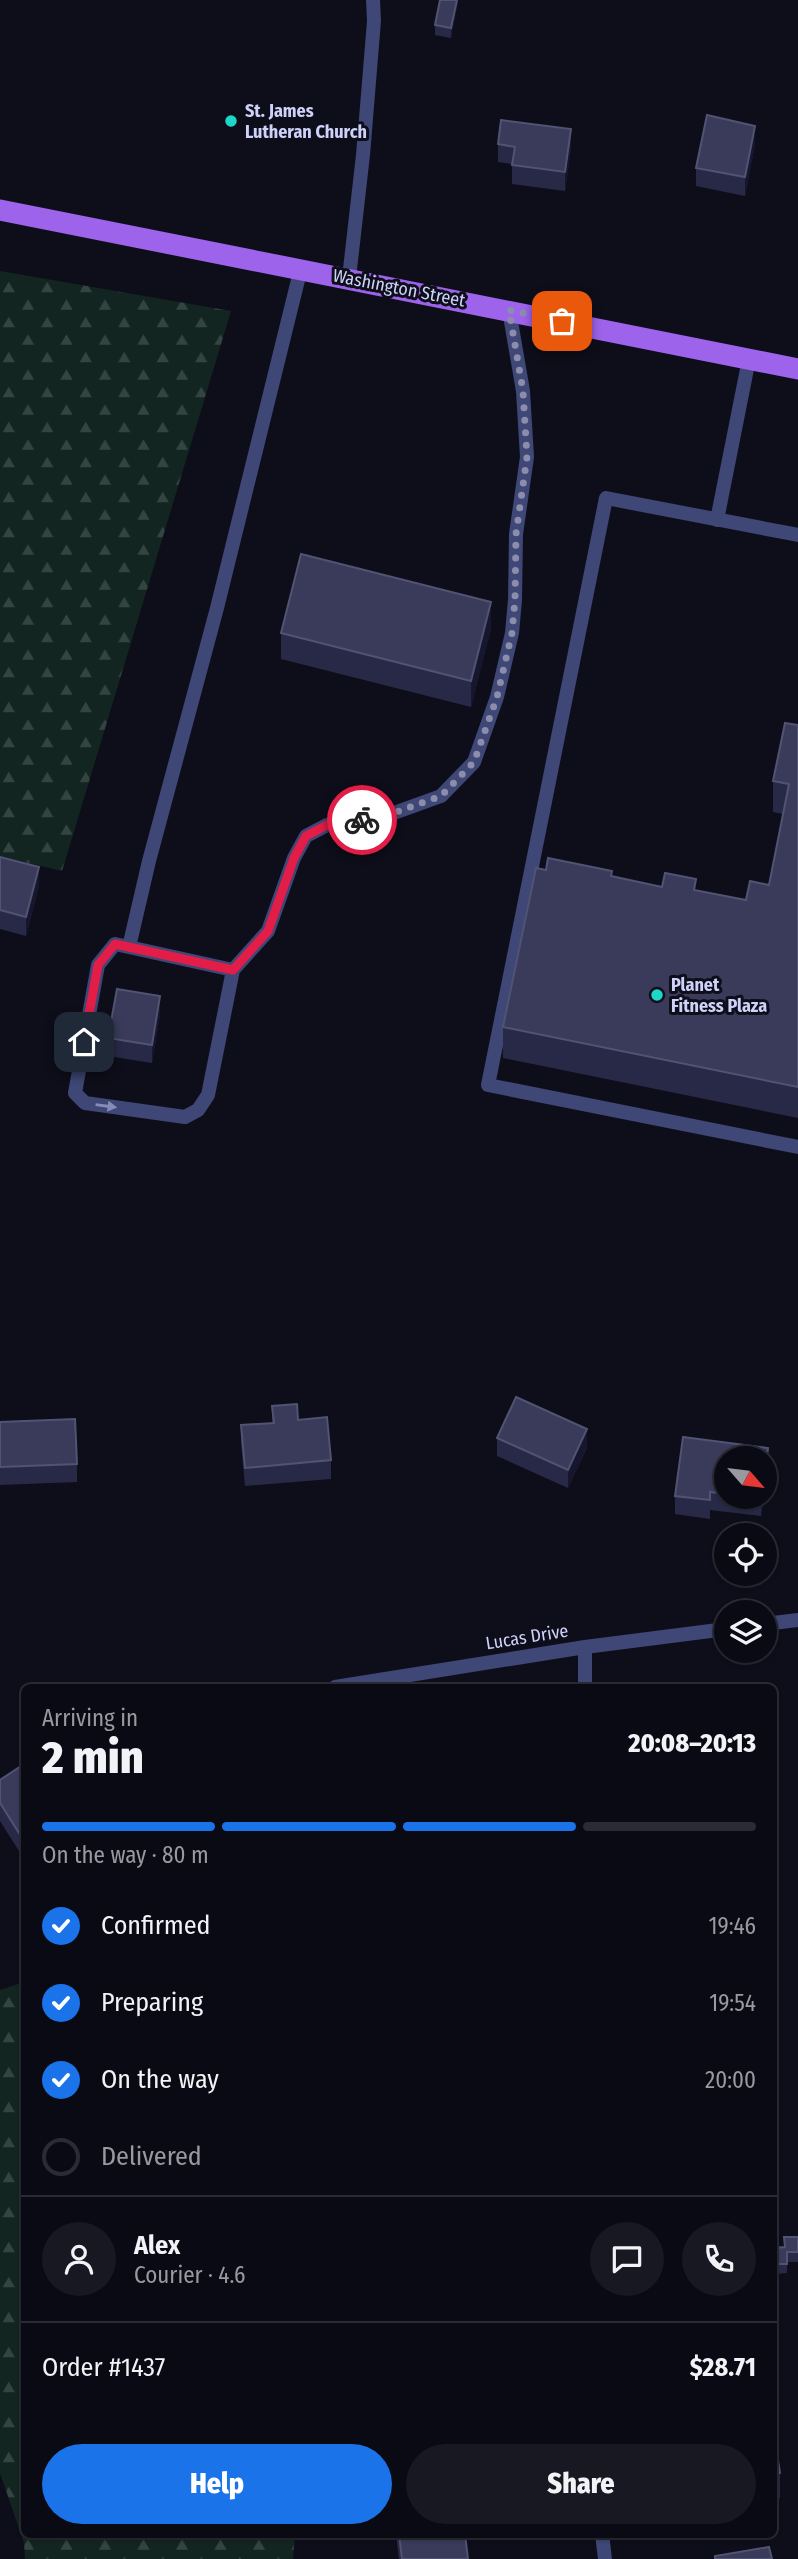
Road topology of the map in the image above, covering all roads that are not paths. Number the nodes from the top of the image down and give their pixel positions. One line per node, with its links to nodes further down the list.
1 (373, 0): 4 (street)
2 (0, 210): 3 (main road, Washington Street)
3 (301, 268): 4 (main road, Washington Street); 10 (street)
4 (349, 278): 5 (main road, Washington Street)
5 (509, 310): 6 (main road, Washington Street); 11 (street)
6 (749, 359): 7 (main road, Washington Street); 8 (street)
7 (798, 369)
8 (717, 520): 9 (street); 12 (street)
9 (798, 536)
10 (130, 947): 11 (street); 11 (street, one-way to 11)
11 (233, 970)
12 (798, 1147)
13 (798, 1619): 14 (street)
14 (777, 1622)
15 (714, 1631): 16 (street, Lucas Drive)
16 (585, 1647): 17 (street, Lucas Drive); 18 (street)
17 (354, 1684)
18 (585, 1684)
19 (602, 2538): 20 (street)
20 (605, 2559)

